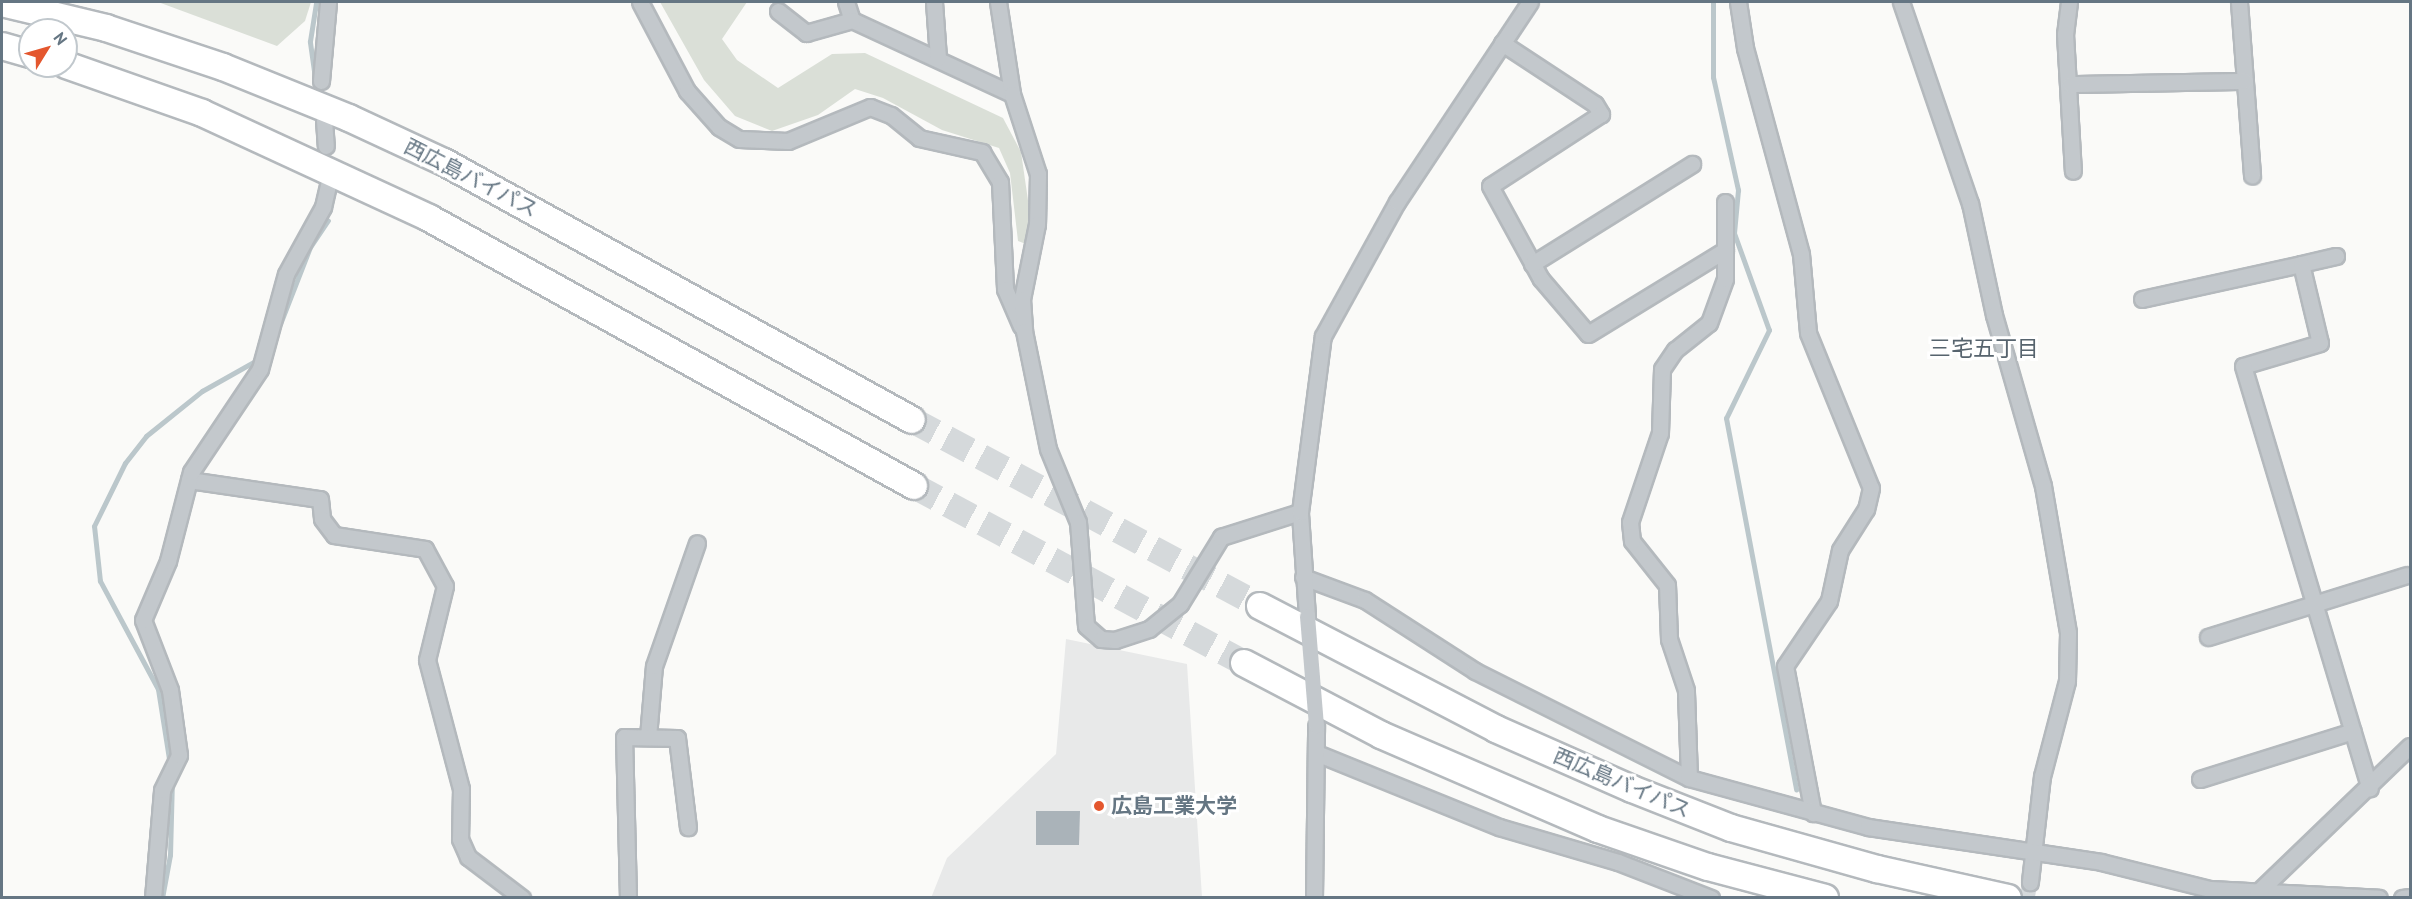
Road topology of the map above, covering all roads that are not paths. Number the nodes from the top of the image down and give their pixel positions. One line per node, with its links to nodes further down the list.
1 (328, 2): 19 (street)
2 (640, 2): 35 (street)
3 (846, 2): 13 (street)
4 (934, 2): 17 (street)
5 (998, 2): 22 (street)
6 (1530, 2): 14 (street)
7 (1738, 2): 54 (street)
8 (1901, 2): 56 (street)
9 (2069, 2): 21 (street)
10 (2239, 2): 20 (street)
11 (2, 3): 36 (highway, 西広島バイパス)
12 (778, 10): 13 (street)
13 (852, 20): 17 (street)
14 (1502, 43): 32 (street); 39 (street)
15 (2, 46): 16 (highway)
16 (18, 51)
17 (938, 58): 22 (street)
18 (78, 69): 38 (highway)
19 (321, 81)
20 (2245, 81): 21 (street); 27 (street)
21 (2070, 84): 26 (street)
22 (1012, 94): 35 (street)
23 (324, 120): 24 (street)
24 (326, 146)
25 (1692, 164): 32 (street)
26 (2073, 171)
27 (2252, 176)
28 (329, 182): 37 (street)
29 (1725, 202): 30 (street)
30 (1725, 250): 32 (street); 51 (street)
31 (2336, 256): 33 (street)
32 (1532, 264)
33 (2301, 264): 34 (street); 43 (street)
34 (2142, 299)
35 (1024, 331): 39 (street)
36 (912, 420)
37 (189, 480): 59 (street); 60 (street)
38 (914, 486)
39 (1299, 512): 42 (street)
40 (697, 543): 48 (street)
41 (2407, 575): 43 (street)
42 (1303, 577): 50 (street, bridge); 51 (street)
43 (2314, 603): 45 (street); 47 (street)
44 (1260, 606): 65 (highway, 西広島バイパス)
45 (2208, 637)
46 (1244, 663): 64 (highway)
47 (2353, 731): 52 (street); 53 (street)
48 (648, 737): 55 (street); 61 (street)
49 (2410, 746): 53 (street)
50 (1319, 754): 62 (street); 63 (street)
51 (1689, 778): 54 (street)
52 (2200, 779)
53 (2370, 788): 58 (street)
54 (1813, 813): 56 (street)
55 (688, 827)
56 (2036, 852): 57 (street); 58 (street)
57 (2030, 882)
58 (2258, 893): 66 (street)
59 (153, 897)
60 (522, 897)
61 (628, 897)
62 (1314, 897)
63 (1711, 897)
64 (1825, 897)
65 (2008, 897)
66 (2379, 897)
67 (2402, 897): 68 (street)
68 (2410, 897)

